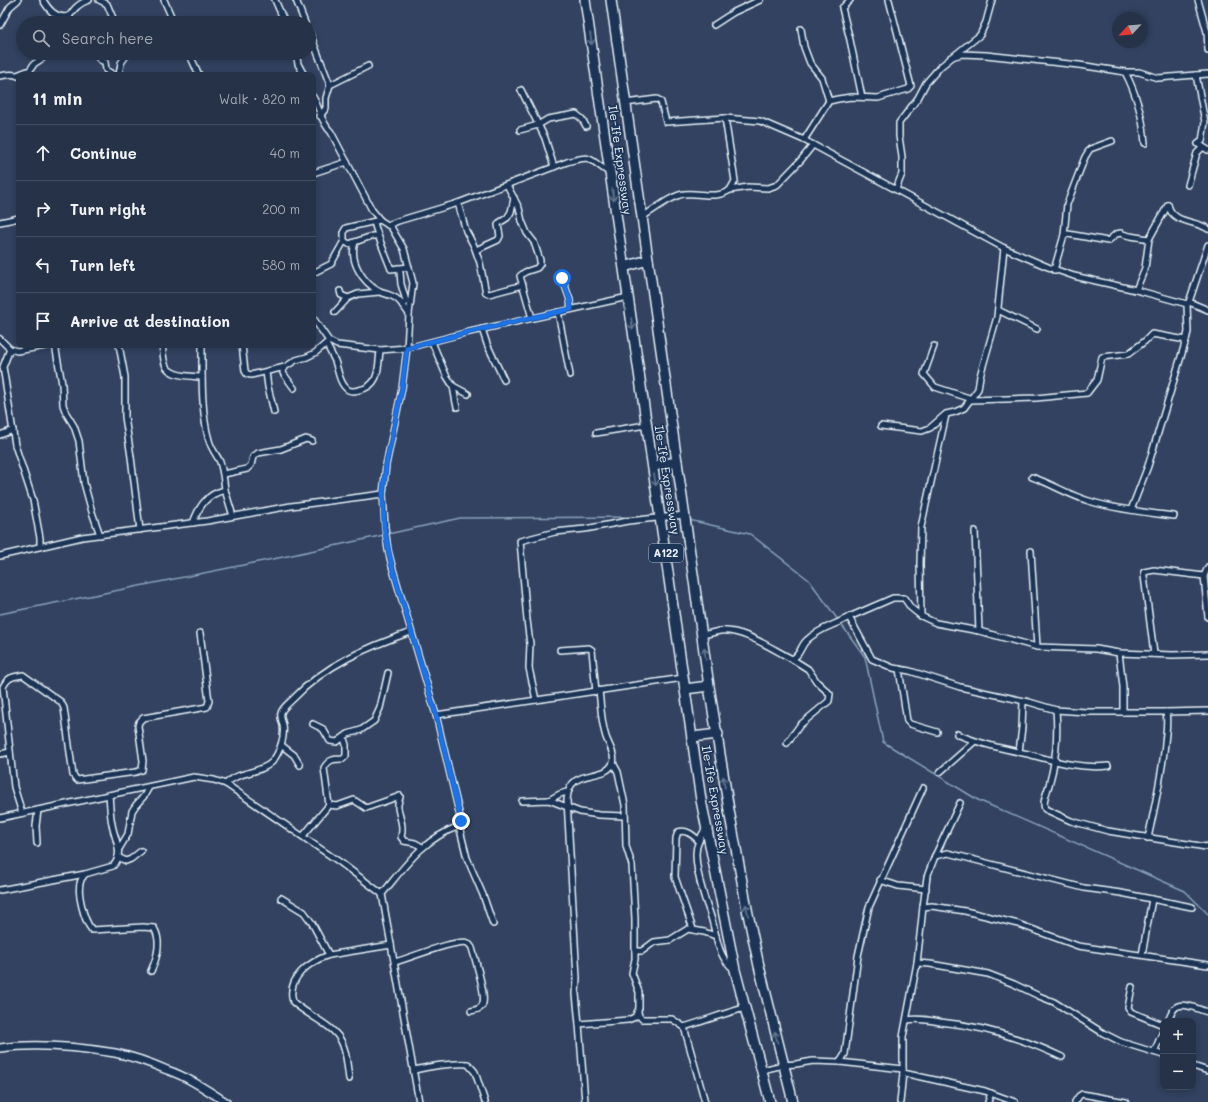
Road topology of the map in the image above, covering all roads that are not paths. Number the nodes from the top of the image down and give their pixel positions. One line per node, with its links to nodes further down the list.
1 (18, 0): 21 (street)
2 (43, 0): 15 (street)
3 (89, 0): 16 (street)
4 (99, 0): 17 (street)
5 (164, 0): 18 (street)
6 (275, 0): 19 (street)
7 (296, 0): 20 (street)
8 (585, 0): 63 (highway, Ile-Ife Expressway / A122, one-way to 63)
9 (611, 0): 48 (highway, Ile-Ife Expressway / A122)
10 (760, 0): 22 (street)
11 (850, 0): 45 (street)
12 (889, 0): 45 (street)
13 (992, 0): 26 (street)
14 (1198, 0): 25 (street)
15 (59, 16)
16 (69, 16)
17 (112, 16)
18 (171, 16)
19 (282, 16)
20 (302, 16)
21 (0, 25)
22 (714, 25)
23 (802, 29): 47 (street)
24 (316, 50): 43 (street)
25 (1208, 50)
26 (951, 58): 38 (street); 66 (street)
27 (40, 60): 33 (street)
28 (102, 60): 34 (street)
29 (123, 60): 35 (street)
30 (192, 60): 36 (street)
31 (297, 60): 37 (street)
32 (368, 66): 43 (street)
33 (26, 72)
34 (109, 72)
35 (120, 72)
36 (198, 72)
37 (302, 72)
38 (1125, 72): 40 (street); 56 (street)
39 (1208, 74): 40 (street)
40 (1196, 75): 58 (street)
41 (0, 76): 42 (street)
42 (16, 76)
43 (330, 85): 49 (street)
44 (521, 90): 51 (street)
45 (862, 98): 47 (street)
46 (316, 102): 49 (street)
47 (829, 102): 54 (street)
48 (626, 103): 50 (street); 70 (highway, Ile-Ife Expressway / A122)
49 (317, 114): 60 (street)
50 (725, 118): 54 (street); 67 (street)
51 (538, 125): 52 (street); 53 (street); 61 (street)
52 (586, 126)
53 (520, 130)
54 (804, 140): 57 (street)
55 (1112, 141): 77 (street)
56 (1145, 143)
57 (813, 145): 66 (street); 67 (street)
58 (1203, 147): 59 (street); 65 (street)
59 (1208, 150)
60 (347, 162): 62 (street); 72 (street)
61 (554, 167): 63 (street); 64 (street)
62 (316, 172)
63 (610, 174): 88 (highway, Ile-Ife Expressway / A122, one-way to 88)
64 (507, 185): 68 (street); 69 (street)
65 (1188, 185)
66 (896, 189): 83 (street)
67 (730, 190): 70 (street)
68 (514, 198): 84 (street); 92 (street)
69 (458, 203): 75 (street); 84 (street)
70 (642, 217): 85 (highway, Ile-Ife Expressway / A122)
71 (16, 219): 73 (street)
72 (380, 220): 74 (street); 75 (street)
73 (0, 222)
74 (374, 222): 78 (street); 80 (street)
75 (387, 224): 78 (street); 86 (street)
76 (1208, 229): 79 (street)
77 (1064, 235): 79 (street); 89 (street)
78 (377, 236): 81 (street); 87 (street)
79 (1149, 239): 93 (street)
80 (344, 240): 81 (street); 90 (street)
81 (355, 242): 95 (street)
82 (1208, 245): 98 (street)
83 (1004, 248): 89 (street); 101 (street)
84 (476, 250): 92 (street)
85 (648, 260): 88 (highway); 144 (highway, Ile-Ife Expressway / A122)
86 (409, 267): 87 (street); 105 (street)
87 (398, 268): 99 (street)
88 (624, 268): 96 (highway, Ile-Ife Expressway / A122)
89 (1054, 270): 93 (street)
90 (316, 272)
91 (562, 278): 100 (street)
92 (523, 285): 106 (street)
93 (1136, 290): 98 (street)
94 (340, 291): 97 (street)
95 (380, 292): 97 (street); 99 (street)
96 (628, 297): 100 (street); 138 (highway, Ile-Ife Expressway / A122, one-way to 138)
97 (348, 298): 103 (street)
98 (1188, 303): 102 (street); 111 (street)
99 (403, 306): 105 (street)
100 (571, 309): 104 (street)
101 (998, 310): 109 (street); 134 (street)
102 (1208, 310)
103 (335, 312)
104 (558, 312): 106 (street); 128 (street)
105 (409, 314): 122 (street)
106 (532, 318): 108 (street)
107 (316, 323): 112 (street)
108 (482, 329): 113 (street); 130 (street)
109 (1037, 330)
110 (0, 339): 123 (street)
111 (1186, 340): 134 (street); 150 (street)
112 (328, 342): 114 (street); 125 (street); 126 (street)
113 (432, 342): 122 (street); 131 (street)
114 (337, 345): 124 (street); 125 (street)
115 (934, 346): 134 (street)
116 (34, 348): 123 (street)
117 (56, 348): 158 (street)
118 (120, 348): 156 (street)
119 (162, 348): 129 (street)
120 (202, 348): 129 (street)
121 (242, 348): 127 (street)
122 (407, 348): 124 (street); 149 (street)
123 (10, 349): 140 (street)
124 (380, 350): 125 (street)
125 (332, 356)
126 (285, 367): 127 (street); 132 (street)
127 (266, 372): 136 (street)
128 (570, 375)
129 (202, 377): 146 (street)
130 (504, 380)
131 (453, 386): 133 (street); 135 (street)
132 (294, 388)
133 (468, 394)
134 (971, 400): 137 (street)
135 (457, 407)
136 (274, 412)
137 (946, 414): 139 (street); 164 (street)
138 (646, 425): 141 (street); 145 (highway, Ile-Ife Expressway / A122)
139 (881, 426)
140 (13, 430): 142 (street); 159 (street)
141 (596, 433)
142 (0, 435)
143 (312, 440): 146 (street)
144 (677, 462): 145 (highway); 151 (highway, Ile-Ife Expressway / A122)
145 (653, 466): 154 (highway, Ile-Ife Expressway / A122, one-way to 154)
146 (224, 474): 148 (street)
147 (1032, 477): 150 (street)
148 (225, 490): 152 (street); 155 (street)
149 (383, 494): 152 (street); 169 (street)
150 (1131, 510): 153 (street)
151 (685, 515): 154 (street); 170 (highway, Ile-Ife Expressway / A122)
152 (233, 516): 155 (street)
153 (1174, 516)
154 (661, 519): 179 (highway, Ile-Ife Expressway / A122); 183 (street)
155 (193, 523): 156 (street)
156 (140, 530): 158 (street)
157 (975, 530): 167 (street)
158 (100, 535): 159 (street)
159 (40, 546): 161 (street)
160 (1031, 551): 171 (street)
161 (0, 556)
162 (1208, 567): 163 (street)
163 (1204, 576): 166 (street); 174 (street)
164 (921, 616): 165 (street); 167 (street)
165 (849, 617): 176 (street); 177 (street)
166 (1208, 617)
167 (979, 631): 171 (street)
168 (200, 632): 199 (street)
169 (411, 632): 189 (street); 198 (street)
170 (702, 635): 176 (street); 180 (highway, Ile-Ife Expressway / A122, one-way to 170)
171 (1038, 647): 173 (street)
172 (560, 650): 182 (street)
173 (1120, 653): 174 (street); 187 (street)
174 (1154, 654): 175 (street)
175 (1208, 654)
176 (792, 659): 197 (street)
177 (899, 669): 184 (street); 191 (street)
178 (388, 673): 195 (street)
179 (683, 678): 181 (highway, Ile-Ife Expressway / A122); 182 (street)
180 (710, 686): 181 (highway); 192 (highway, Ile-Ife Expressway / A122)
181 (685, 689): 194 (highway, Ile-Ife Expressway / A122)
182 (597, 692): 183 (street); 203 (street)
183 (536, 700): 189 (street)
184 (1023, 701): 185 (street); 200 (street)
185 (1056, 710): 187 (street); 202 (street)
186 (1208, 710): 188 (street)
187 (1123, 712): 188 (street)
188 (1166, 712): 224 (street)
189 (436, 715): 221 (street)
190 (313, 724): 195 (street)
191 (937, 732)
192 (718, 734): 194 (highway); 272 (highway, Ile-Ife Expressway / A122, one-way to 192)
193 (956, 734): 196 (street)
194 (692, 737): 222 (highway, Ile-Ife Expressway / A122)
195 (344, 738): 215 (street)
196 (974, 742): 200 (street); 206 (street)
197 (787, 743)
198 (281, 745): 204 (street); 207 (street)
199 (10, 752): 201 (street); 218 (street)
200 (1019, 752): 202 (street)
201 (0, 754)
202 (1054, 760): 205 (street); 224 (street)
203 (613, 763): 210 (street); 219 (street)
204 (300, 765)
205 (1108, 766)
206 (940, 772)
207 (226, 784): 208 (street); 223 (street)
208 (149, 787): 211 (street); 229 (street)
209 (923, 788): 234 (street)
210 (567, 792): 213 (street); 216 (street)
211 (109, 795): 217 (street); 229 (street)
212 (522, 800): 213 (street)
213 (549, 800): 216 (street)
214 (960, 802): 231 (street)
215 (329, 805): 223 (street); 228 (street)
216 (567, 806): 219 (street); 264 (street)
217 (38, 810): 218 (street); 226 (street)
218 (22, 813): 220 (street)
219 (624, 816): 248 (street)
220 (0, 818)
221 (459, 826): 228 (street); 242 (street)
222 (707, 826): 225 (street); 254 (highway, Ile-Ife Expressway / A122)
223 (303, 836): 237 (street)
224 (1148, 838): 227 (street)
225 (699, 841): 243 (street); 244 (street)
226 (37, 843)
227 (1208, 846)
228 (422, 847): 237 (street)
229 (119, 849): 232 (street)
230 (141, 851): 232 (street)
231 (935, 856): 235 (street); 239 (street)
232 (118, 857): 233 (street)
233 (85, 874): 236 (street); 255 (street)
234 (880, 880): 235 (street); 271 (street)
235 (926, 889): 240 (street)
236 (0, 890)
237 (382, 894): 247 (street)
238 (281, 898): 249 (street)
239 (1152, 899): 241 (street); 250 (street)
240 (923, 907): 250 (street); 252 (street)
241 (1192, 907)
242 (493, 924)
243 (713, 926): 245 (street); 246 (street)
244 (693, 930): 245 (street); 248 (street)
245 (704, 932): 246 (street)
246 (716, 936): 254 (street)
247 (391, 945): 249 (street); 251 (street)
248 (635, 951): 259 (street)
249 (329, 955): 278 (street)
250 (1142, 955): 253 (street)
251 (395, 962): 258 (street); 274 (street)
252 (917, 963): 262 (street); 268 (street)
253 (1208, 965)
254 (735, 970): 257 (highway, Ile-Ife Expressway / A122)
255 (151, 971)
256 (1132, 987): 263 (street)
257 (745, 1008): 265 (street); 275 (highway, Ile-Ife Expressway / A122)
258 (471, 1011)
259 (638, 1012): 264 (street); 265 (street)
260 (1208, 1012): 261 (street)
261 (1170, 1018)
262 (907, 1020): 270 (street); 276 (street)
263 (1160, 1023)
264 (579, 1024): 283 (street)
265 (684, 1027): 284 (street)
266 (1160, 1038): 268 (street)
267 (0, 1048): 280 (street)
268 (1154, 1052): 269 (street)
269 (1160, 1054)
270 (1062, 1057)
271 (840, 1062): 272 (street); 276 (street)
272 (783, 1065): 275 (street); 286 (highway, Ile-Ife Expressway / A122)
273 (1196, 1067): 277 (street)
274 (414, 1070): 281 (street); 282 (street)
275 (762, 1070): 285 (highway, Ile-Ife Expressway / A122)
276 (903, 1071): 279 (street); 287 (street)
277 (1208, 1071)
278 (350, 1079)
279 (991, 1093): 288 (street); 289 (street)
280 (226, 1102)
281 (419, 1102)
282 (486, 1102)
283 (585, 1102)
284 (705, 1102)
285 (770, 1102)
286 (793, 1102)
287 (900, 1102)
288 (988, 1102)
289 (1015, 1102)
290 (1075, 1102): 291 (street)
291 (1126, 1102)

